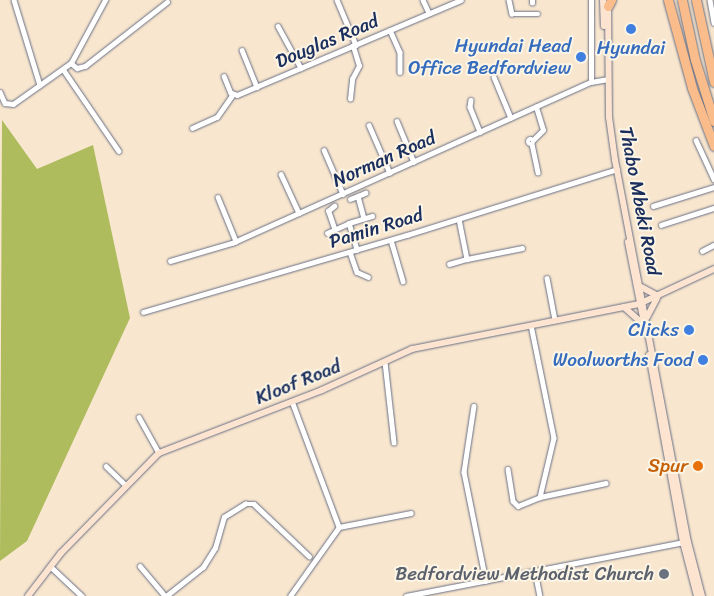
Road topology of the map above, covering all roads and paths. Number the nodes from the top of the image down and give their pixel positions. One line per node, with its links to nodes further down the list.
1 (15, 0): 30 (street)
2 (105, 0): 21 (street)
3 (337, 0): 19 (street)
4 (423, 0): 14 (street)
5 (460, 0): 14 (street, Douglas Road)
6 (509, 0): 15 (street)
7 (591, 0): 28 (street)
8 (668, 0): 44 (highway)
9 (682, 0): 39 (highway)
10 (696, 0): 29 (highway)
11 (710, 0): 16 (street)
12 (607, 1): 27 (main road, Thabo Mbeki Road)
13 (166, 2): 21 (street)
14 (429, 14): 18 (street, Douglas Road)
15 (538, 14)
16 (714, 23)
17 (278, 26): 22 (street)
18 (390, 30): 19 (street, Douglas Road); 24 (street)
19 (355, 45): 22 (street, Douglas Road); 34 (street)
20 (242, 50): 31 (street)
21 (71, 63): 23 (street)
22 (301, 68): 31 (street, Douglas Road)
23 (63, 69): 30 (street); 46 (street)
24 (400, 72)
25 (224, 76): 33 (street)
26 (494, 77): 37 (street)
27 (606, 79): 28 (street, Norman Road); 47 (main road, Thabo Mbeki Road); 47 (main road, Thabo Mbeki Road)
28 (591, 82): 36 (street, Norman Road)
29 (714, 82)
30 (40, 85): 32 (street)
31 (258, 86): 33 (street, Douglas Road)
32 (0, 92)
33 (232, 94): 41 (street)
34 (350, 99)
35 (471, 100): 42 (street)
36 (536, 107): 37 (street, Norman Road); 50 (street)
37 (511, 118): 42 (street, Norman Road)
38 (397, 121): 48 (street)
39 (714, 121)
40 (369, 125): 51 (street)
41 (192, 128)
42 (480, 132): 48 (street, Norman Road)
43 (696, 140): 53 (street)
44 (714, 146)
45 (324, 150): 56 (street)
46 (119, 151)
47 (614, 160): 49 (main road, Thabo Mbeki Road)
48 (414, 162): 51 (street, Norman Road)
49 (615, 169): 66 (street, Pamin Road); 85 (main road, Thabo Mbeki Road)
50 (538, 172)
51 (390, 173): 56 (street, Norman Road)
52 (282, 174): 63 (street)
53 (714, 180)
54 (714, 187): 61 (street)
55 (365, 193): 57 (street)
56 (343, 194): 63 (street, Norman Road)
57 (358, 196): 59 (street); 65 (street)
58 (218, 197): 72 (street)
59 (350, 199)
60 (334, 206): 69 (street)
61 (653, 206)
62 (714, 208): 68 (street)
63 (299, 213): 72 (street, Norman Road)
64 (372, 216): 65 (street)
65 (364, 218): 67 (street)
66 (459, 219): 71 (street, Pamin Road); 78 (street)
67 (349, 223): 69 (street); 75 (street)
68 (661, 225)
69 (334, 228): 70 (street)
70 (327, 233)
71 (391, 240): 75 (street, Pamin Road); 84 (street)
72 (236, 241): 79 (street, Norman Road)
73 (714, 245): 76 (street)
74 (522, 248): 78 (street)
75 (357, 250): 77 (street, Pamin Road)
76 (702, 251)
77 (350, 252): 82 (street); 89 (street, Pamin Road)
78 (467, 259): 80 (street)
79 (170, 261)
80 (449, 264)
81 (714, 269): 86 (main road, Kloof Road)
82 (368, 277)
83 (547, 278): 90 (street)
84 (403, 281)
85 (639, 288): 86 (main road); 87 (main road, Thabo Mbeki Road); 88 (main road)
86 (659, 295): 87 (main road, Kloof Road); 91 (main road)
87 (642, 304): 88 (main road, Kloof Road); 91 (main road, Thabo Mbeki Road)
88 (625, 307): 90 (main road, Kloof Road); 91 (main road)
89 (143, 312)
90 (555, 320): 92 (main road, Kloof Road)
91 (646, 322): 99 (main road, Thabo Mbeki Road)
92 (531, 325): 93 (main road, Kloof Road); 104 (street)
93 (385, 362): 94 (main road, Kloof Road); 97 (street)
94 (292, 402): 98 (main road, Kloof Road); 106 (street)
95 (474, 406): 112 (street)
96 (139, 417): 98 (street)
97 (394, 442)
98 (159, 453): 103 (main road, Kloof Road)
99 (671, 459): 107 (main road); 107 (main road)
100 (106, 466): 103 (street)
101 (508, 469): 104 (street)
102 (606, 483): 104 (street)
103 (126, 485): 109 (main road, Kloof Road)
104 (540, 497)
105 (411, 513): 106 (street)
106 (339, 528): 116 (street)
107 (686, 542): 111 (street); 119 (main road); 120 (main road)
108 (309, 556): 115 (street)
109 (50, 566): 113 (main road, Kloof Road); 114 (street)
110 (140, 566): 115 (street)
111 (535, 571): 112 (street); 118 (street)
112 (486, 581): 117 (street)
113 (28, 596)
114 (82, 596)
115 (165, 596)
116 (290, 596)
117 (406, 596)
118 (540, 596)
119 (697, 596)
120 (702, 596)

